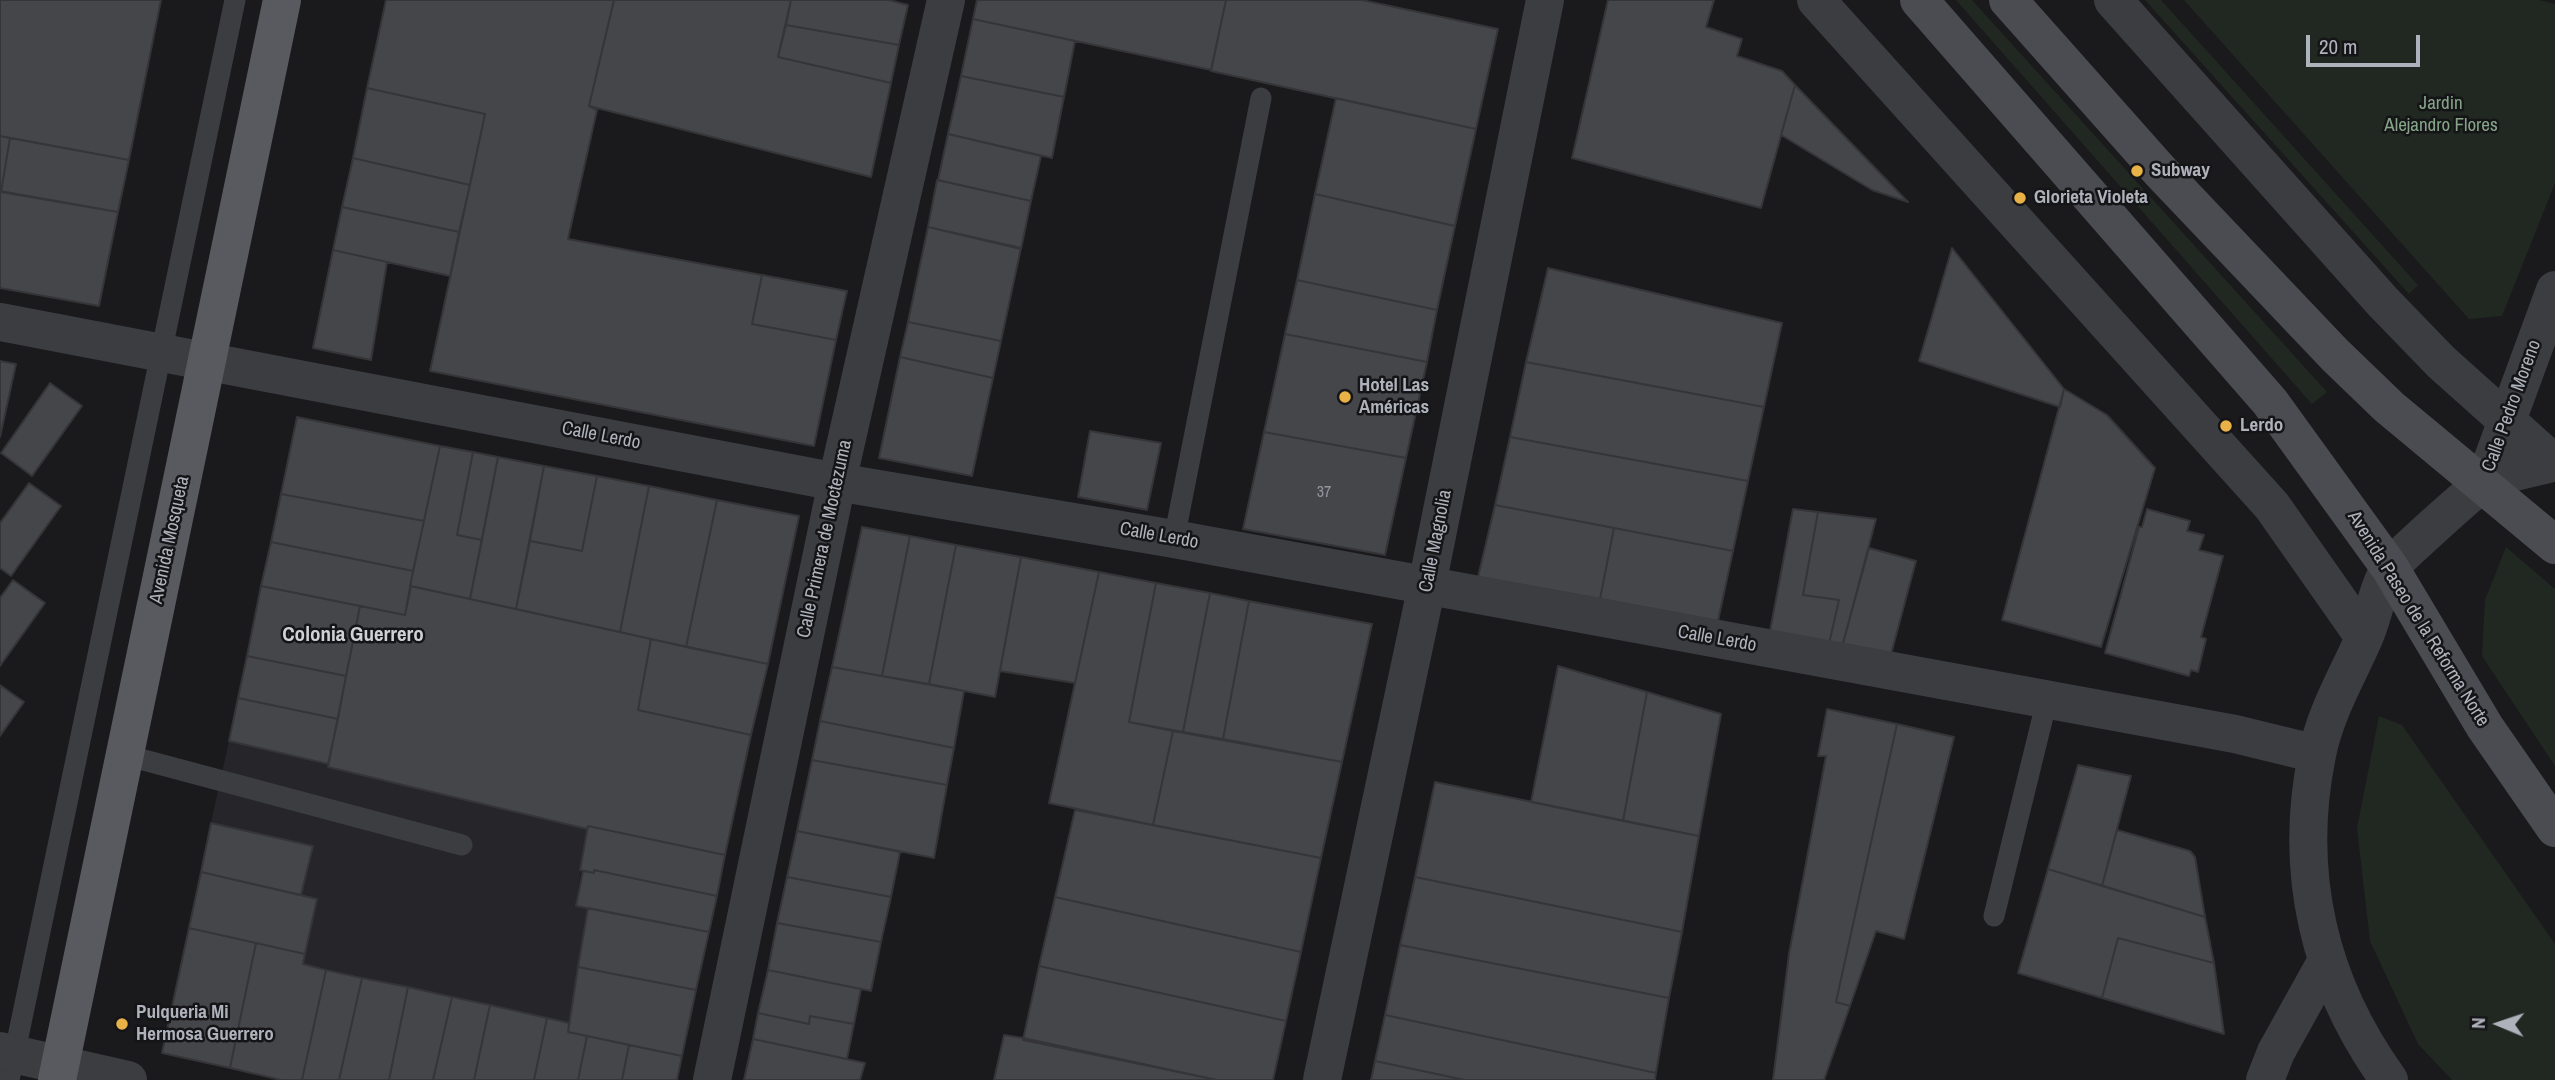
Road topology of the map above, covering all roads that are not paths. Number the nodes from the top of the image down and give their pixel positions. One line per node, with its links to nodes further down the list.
1 (235, 0): 12 (lane)
2 (282, 0): 13 (main road, Avenida Mosqueta)
3 (946, 0): 16 (street, Calle Primera de Moctezuma)
4 (1545, 0): 21 (street, Calle Magnolia)
5 (1816, 0): 22 (street)
6 (1919, 0): 20 (main road, Avenida Paseo de la Reforma Norte)
7 (2008, 0): 17 (main road)
8 (2113, 0): 14 (street)
9 (1261, 98): 18 (lane)
10 (2555, 290): 14 (street, Calle Pedro Moreno)
11 (0, 323): 12 (street, Calle Lerdo)
12 (162, 352): 13 (street, Calle Lerdo); 30 (lane)
13 (207, 360): 16 (street, Calle Lerdo); 25 (main road, Avenida Mosqueta)
14 (2507, 420): 15 (street); 17 (street, Calle Pedro Moreno)
15 (2554, 463): 17 (street)
16 (837, 482): 18 (street, Calle Lerdo); 33 (street, Calle Primera de Moctezuma)
17 (2484, 483): 19 (main road); 20 (street)
18 (1174, 539): 21 (street, Calle Lerdo)
19 (2555, 545)
20 (2390, 568): 22 (street); 26 (main road, Avenida Paseo de la Reforma Norte)
21 (1427, 585): 23 (street, Calle Lerdo); 34 (street, Calle Magnolia)
22 (2364, 637): 24 (street)
23 (2047, 699): 24 (street, Calle Lerdo); 28 (lane)
24 (2317, 754): 29 (street)
25 (125, 755): 27 (lane); 31 (main road, Avenida Mosqueta)
26 (2555, 828)
27 (462, 845)
28 (1994, 916)
29 (2326, 962): 35 (street); 36 (street)
30 (8, 1061): 31 (street)
31 (59, 1072): 32 (street)
32 (128, 1080)
33 (712, 1080)
34 (1322, 1080)
35 (2265, 1080)
36 (2389, 1080)

